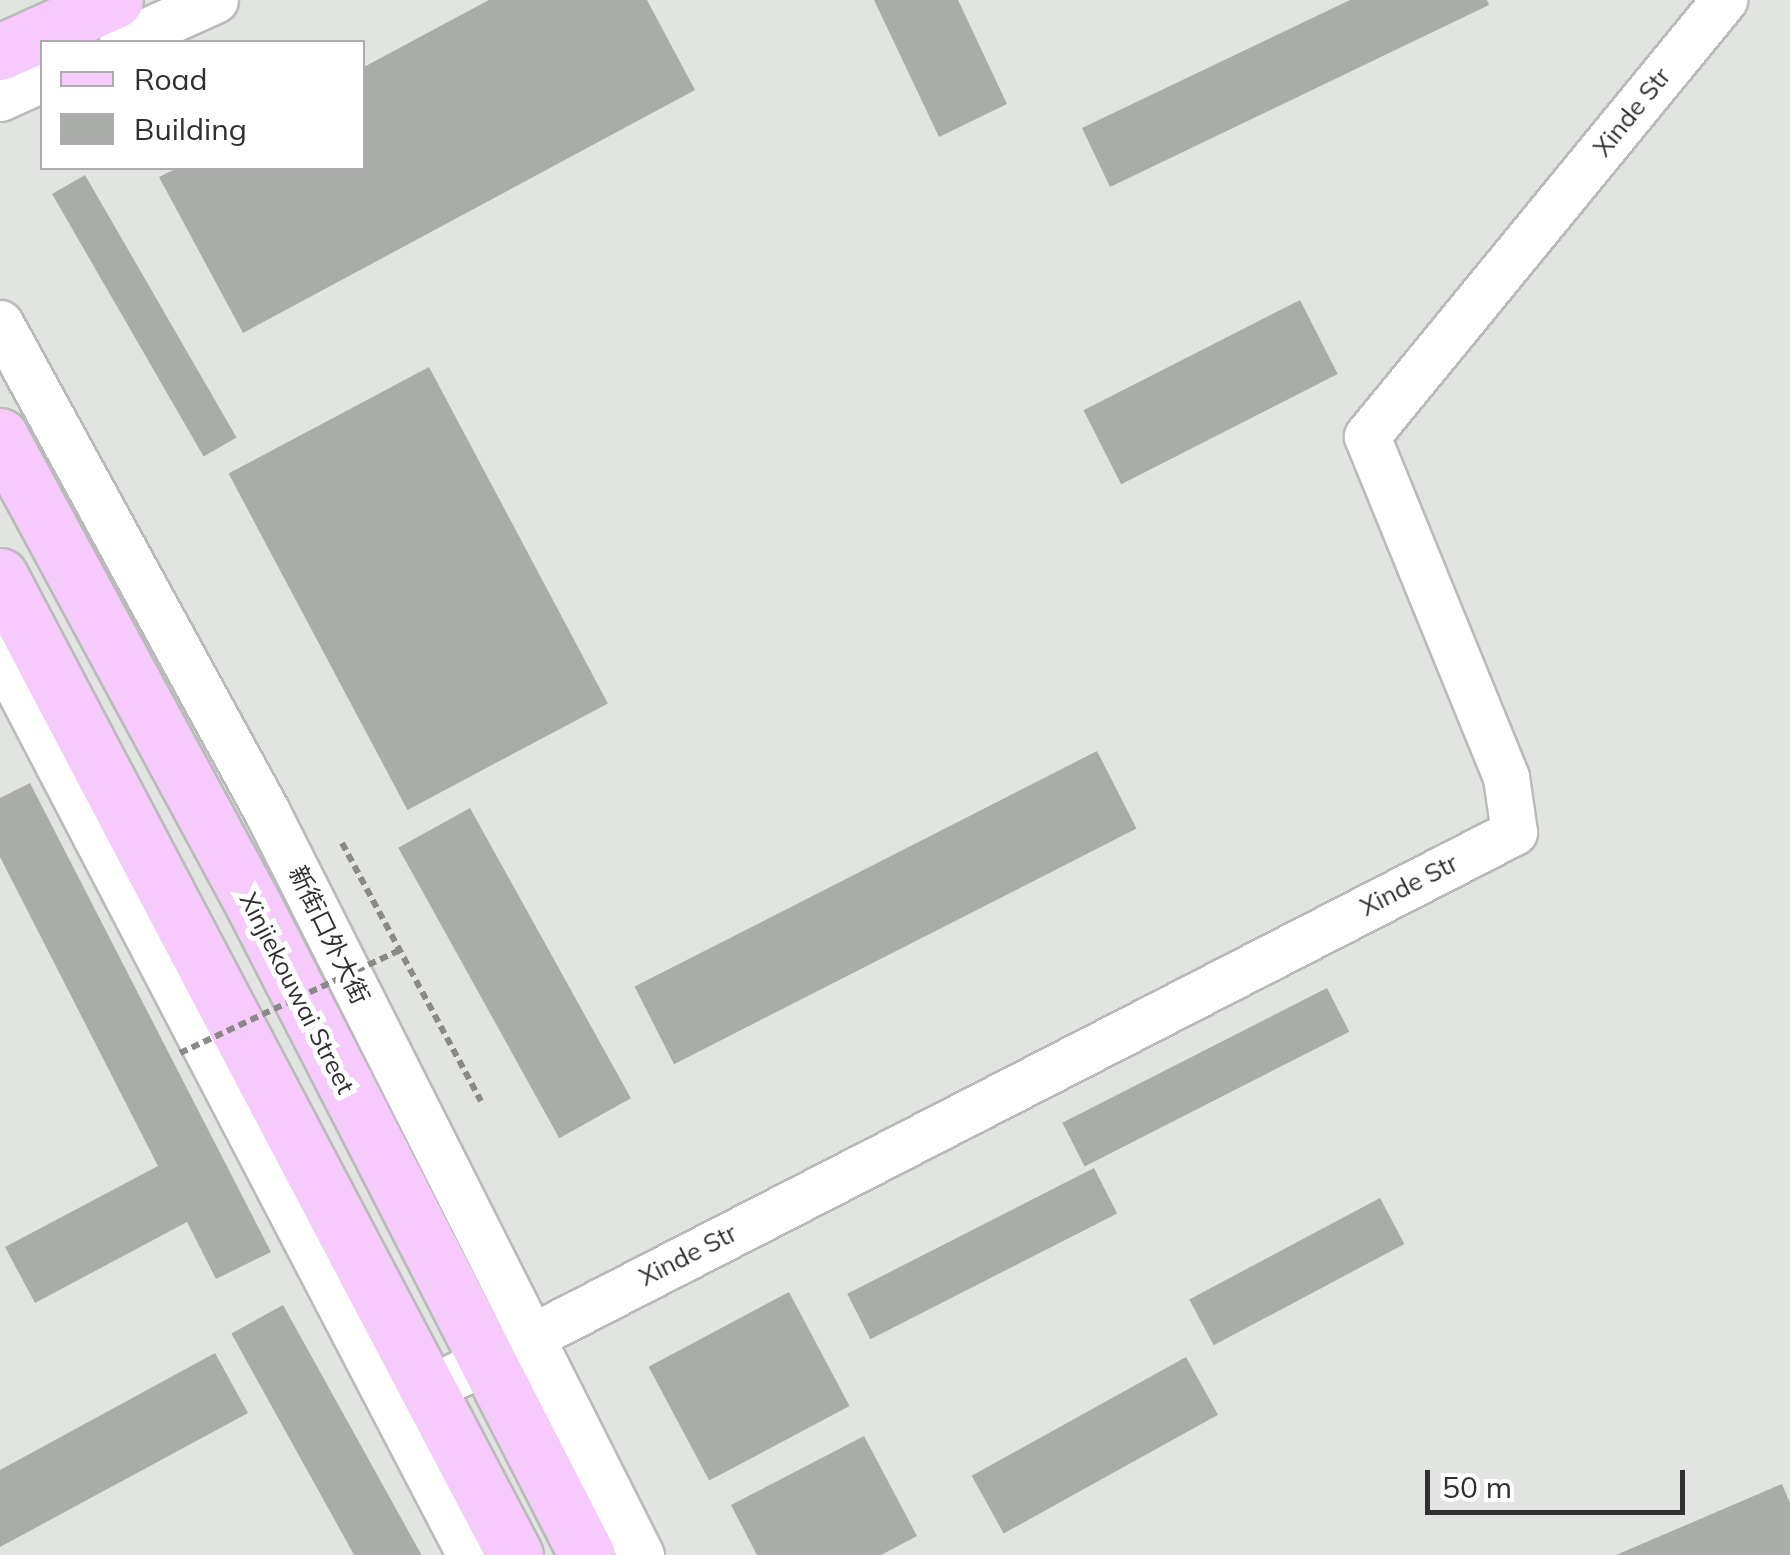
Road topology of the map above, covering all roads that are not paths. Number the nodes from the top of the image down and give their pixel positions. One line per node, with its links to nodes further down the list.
1 (114, 0): 5 (main road)
2 (216, 0): 4 (street)
3 (1724, 0): 12 (street, Xinde Str)
4 (126, 40)
5 (0, 52)
6 (40, 80): 7 (street)
7 (0, 98)
8 (0, 323): 12 (street, 新街口外大街)
9 (0, 436): 12 (main road, Xinjiekouwai Street)
10 (0, 576): 13 (main road)
11 (0, 653): 14 (street)
12 (507, 1348): 13 (street, Xinde Str); 16 (main road, Xinjiekouwai Street); 17 (street, 新街口外大街)
13 (426, 1392): 15 (main road)
14 (470, 1555)
15 (516, 1555)
16 (587, 1555)
17 (641, 1555)

